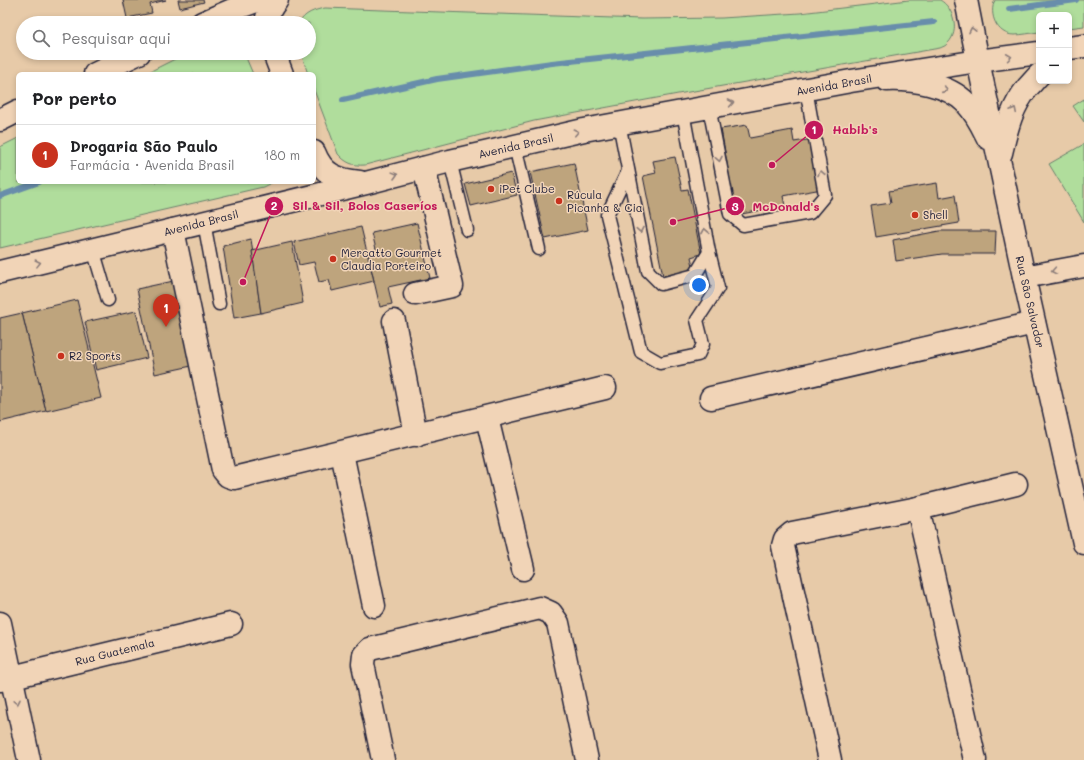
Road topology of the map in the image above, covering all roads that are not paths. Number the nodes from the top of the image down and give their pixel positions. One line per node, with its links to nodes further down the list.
1 (259, 0): 4 (street)
2 (276, 0): 6 (street)
3 (966, 0): 14 (street, Rua São Salvador, one-way to 3)
4 (232, 11): 5 (street)
5 (220, 16)
6 (267, 16)
7 (1084, 47): 8 (street); 10 (street)
8 (1072, 48)
9 (1036, 52): 14 (street, Avenida Brasil, one-way to 9)
10 (1072, 54)
11 (124, 60): 15 (street)
12 (265, 60): 16 (street)
13 (277, 60): 17 (street)
14 (978, 61): 19 (street, Avenida Brasil); 28 (street, Rua São Salvador)
15 (99, 72)
16 (269, 72)
17 (281, 72)
18 (1036, 78): 28 (street, one-way to 18)
19 (851, 81): 20 (street, Avenida Brasil); 28 (street, one-way to 28)
20 (806, 89): 21 (street, Avenida Brasil, one-way to 20); 21 (lane, one-way to 20)
21 (709, 107): 23 (street, Avenida Brasil)
22 (16, 112): 24 (street)
23 (683, 112): 25 (street, Avenida Brasil); 40 (lane, one-way to 23)
24 (0, 120)
25 (619, 123): 26 (street, Avenida Brasil, one-way to 25); 31 (lane)
26 (515, 146): 29 (street, Avenida Brasil); 39 (lane)
27 (316, 158): 32 (street)
28 (999, 160): 43 (street, Rua São Salvador)
29 (450, 161): 30 (street, Avenida Brasil); 37 (lane)
30 (424, 168): 32 (street, Avenida Brasil, one-way to 30); 44 (street)
31 (628, 171): 40 (lane, one-way to 40); 40 (lane)
32 (366, 183): 34 (street, Avenida Brasil)
33 (303, 184): 34 (street)
34 (286, 202): 35 (street, Avenida Brasil)
35 (204, 222): 36 (street, Avenida Brasil); 46 (lane)
36 (174, 230): 38 (street, Avenida Brasil); 53 (street)
37 (467, 230)
38 (93, 249): 42 (street, Avenida Brasil, one-way to 38); 45 (lane)
39 (539, 249)
40 (709, 252)
41 (1084, 266): 43 (street, one-way to 43)
42 (0, 272)
43 (1024, 277): 48 (street, Rua São Salvador)
44 (415, 294)
45 (108, 300)
46 (219, 304)
47 (394, 321): 52 (street)
48 (1034, 323): 50 (street); 55 (street, Rua São Salvador)
49 (604, 388): 51 (street)
50 (711, 398)
51 (486, 418): 52 (street); 58 (street)
52 (416, 435): 53 (street)
53 (342, 453): 59 (street)
54 (1016, 484): 56 (street)
55 (1078, 484): 57 (street, Rua São Salvador)
56 (918, 508): 66 (street); 67 (street)
57 (1084, 543)
58 (523, 568)
59 (374, 606)
60 (0, 623): 62 (street)
61 (231, 624): 62 (street, Rua Guatemala)
62 (6, 678): 63 (street, one-way to 63)
63 (29, 760)
64 (383, 760): 65 (street)
65 (587, 760)
66 (830, 760)
67 (975, 760)

